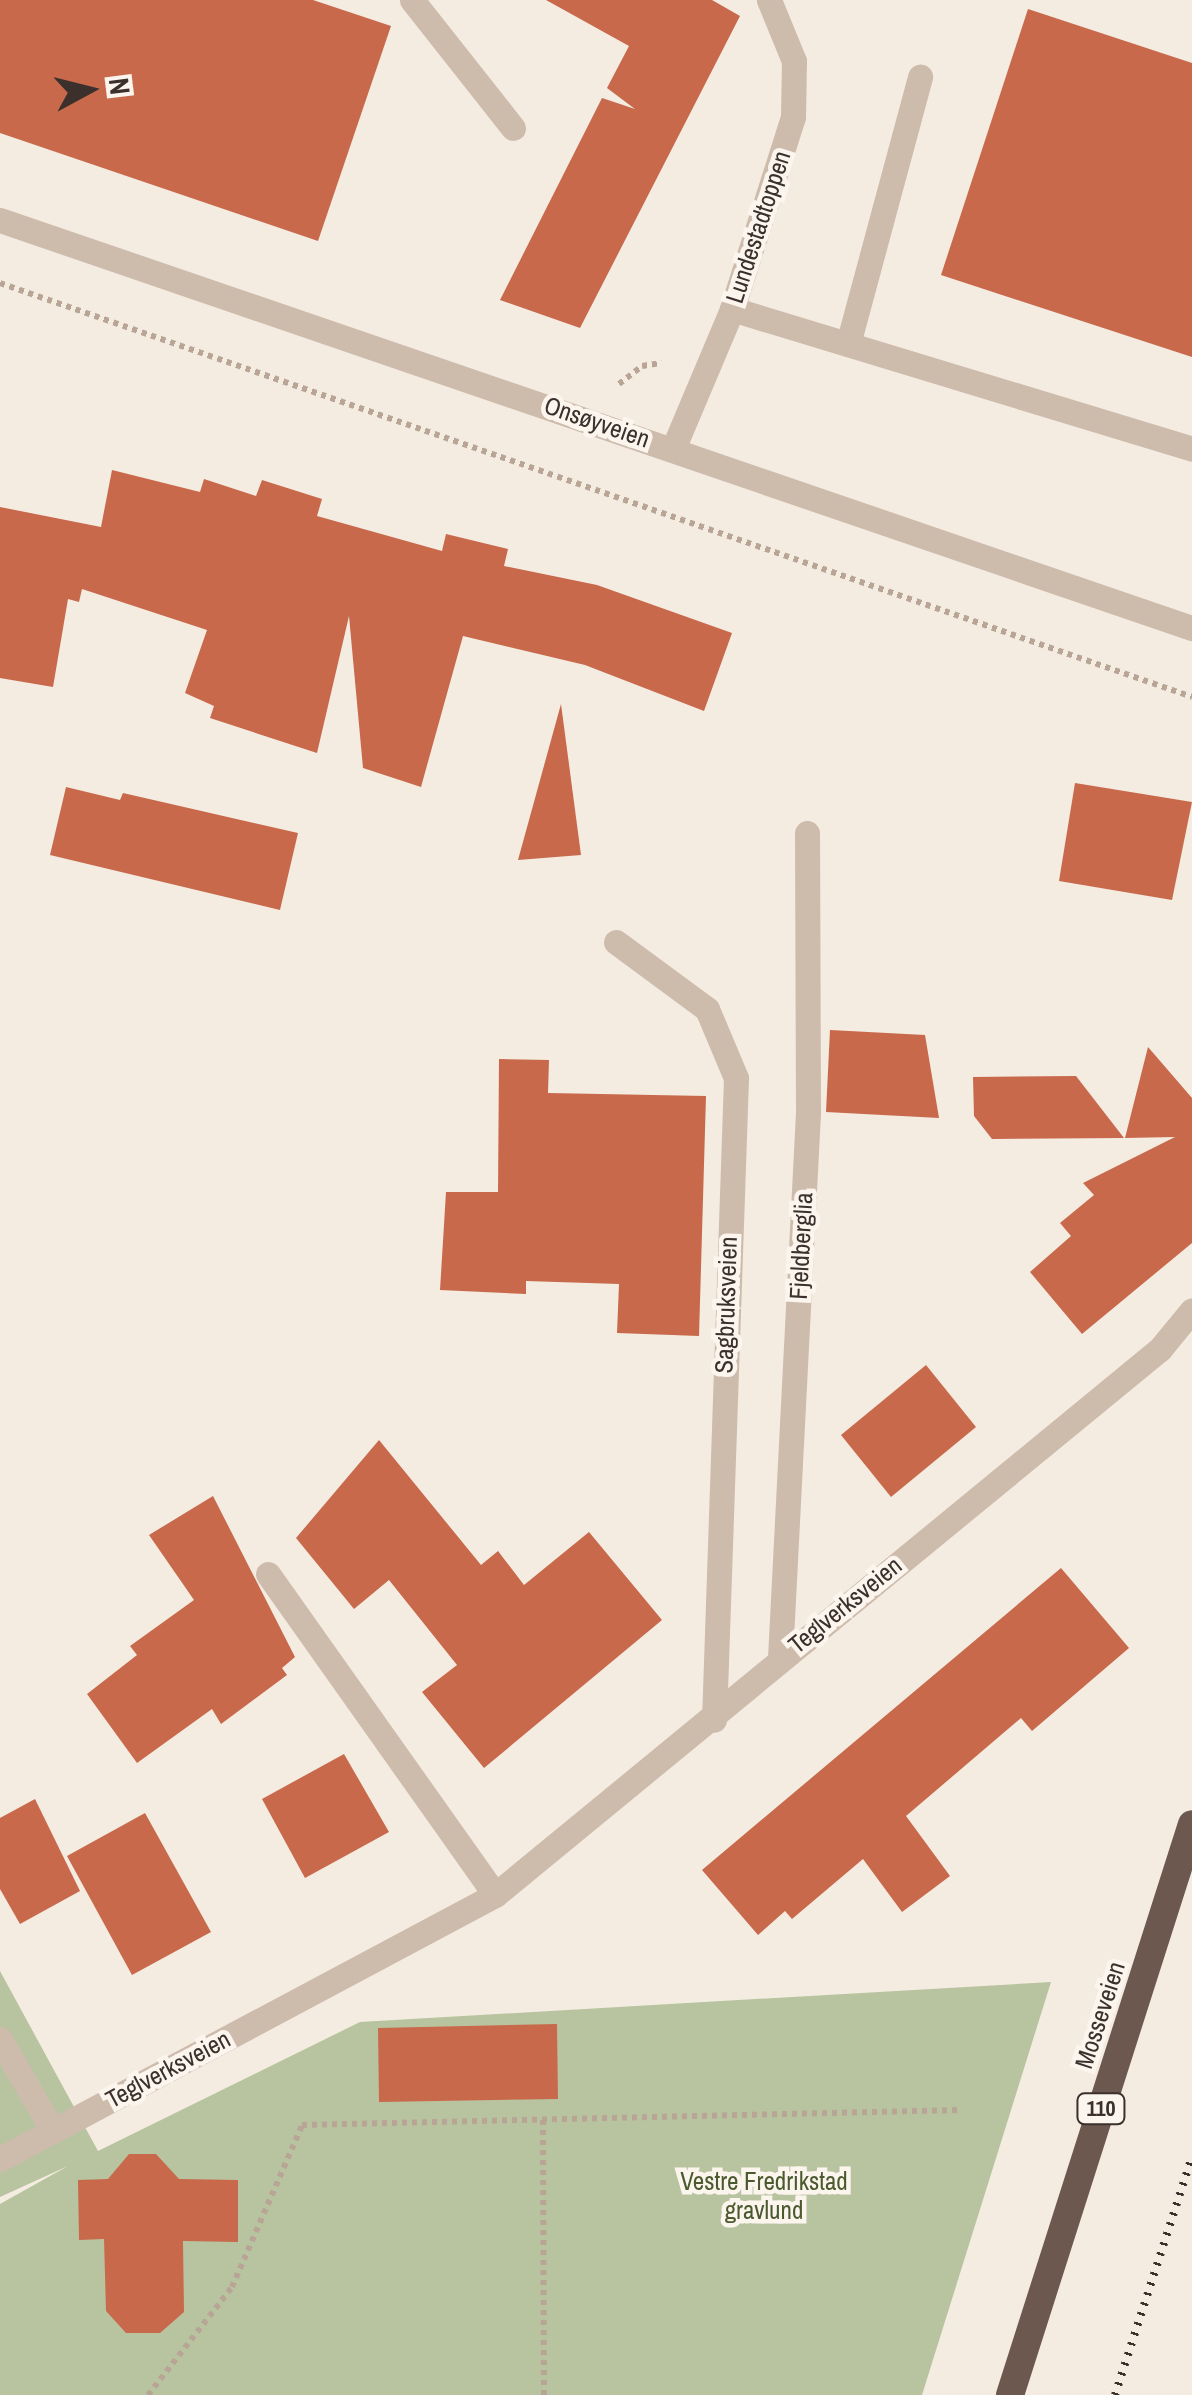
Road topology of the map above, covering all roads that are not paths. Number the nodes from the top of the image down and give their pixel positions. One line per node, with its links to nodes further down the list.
1 (412, 0): 4 (street)
2 (769, 0): 6 (street, Lundestadtoppen)
3 (920, 76): 7 (street)
4 (513, 128)
5 (0, 220): 8 (street, Onsøyveien)
6 (732, 309): 7 (street); 8 (street, Lundestadtoppen)
7 (848, 344): 9 (street)
8 (673, 449): 10 (street, Onsøyveien)
9 (1192, 449)
10 (1192, 628)
11 (807, 833): 15 (street, Fjeldberglia)
12 (616, 942): 16 (street, Sagbruksveien)
13 (1192, 1310): 15 (street, Teglverksveien)
14 (268, 1574): 18 (street)
15 (780, 1658): 16 (street, Teglverksveien)
16 (714, 1720): 18 (street, Teglverksveien)
17 (1192, 1824): 22 (highway, Mosseveien / 110)
18 (494, 1895): 20 (street, Teglverksveien)
19 (0, 2039): 20 (street)
20 (52, 2131): 21 (street, Teglverksveien)
21 (0, 2159)
22 (1010, 2395)

